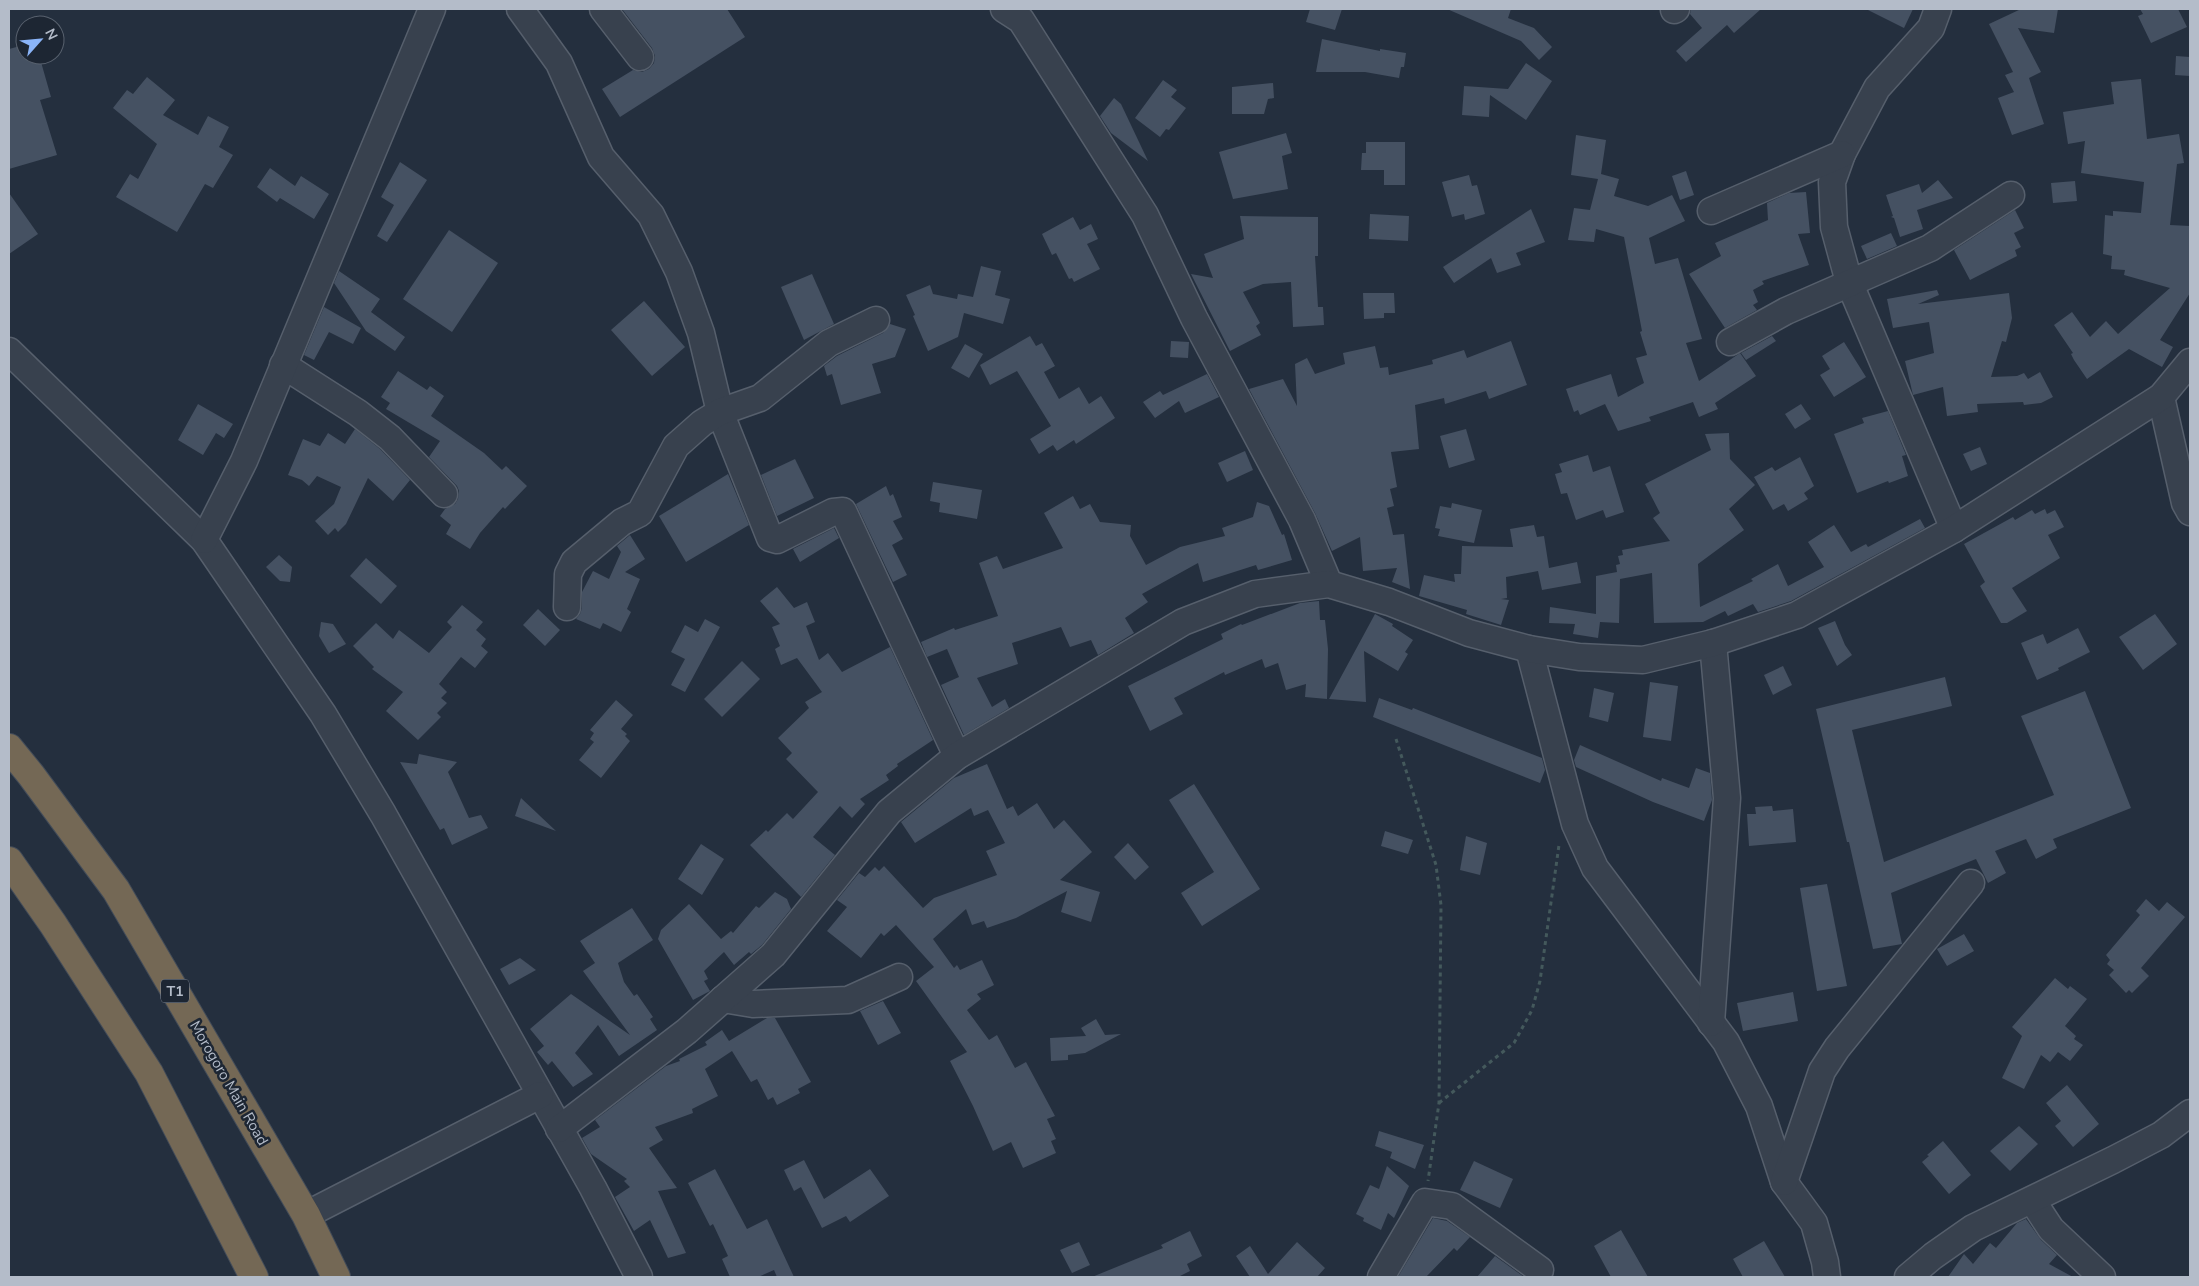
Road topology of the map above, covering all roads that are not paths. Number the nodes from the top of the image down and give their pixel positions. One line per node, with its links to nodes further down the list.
1 (432, 9): 15 (street)
2 (520, 9): 17 (street)
3 (604, 9): 6 (street)
4 (1004, 9): 22 (street)
5 (1938, 9): 7 (street)
6 (640, 57)
7 (1842, 154): 9 (street); 10 (street)
8 (2011, 195): 10 (street)
9 (1711, 211)
10 (1850, 282): 12 (street); 20 (street)
11 (876, 320): 17 (street)
12 (1730, 342)
13 (9, 351): 21 (street)
14 (2190, 362): 16 (street)
15 (284, 365): 18 (street); 21 (street)
16 (2160, 397): 19 (street); 20 (street)
17 (720, 412): 23 (street); 27 (street)
18 (444, 494)
19 (2190, 512)
20 (1954, 529): 24 (street)
21 (204, 540): 33 (street)
22 (1329, 584): 25 (street); 27 (street)
23 (567, 608)
24 (1713, 643): 25 (street); 32 (street)
25 (1529, 649): 32 (street)
26 (9, 748): 38 (highway, Morogoro Main Road / T1)
27 (957, 756): 31 (street)
28 (9, 861): 40 (highway)
29 (1971, 883): 36 (street)
30 (899, 977): 31 (street)
31 (723, 999): 35 (street)
32 (1712, 1023): 36 (street)
33 (540, 1096): 35 (street); 38 (street)
34 (2190, 1114): 37 (street)
35 (559, 1129): 42 (street)
36 (1784, 1182): 44 (street)
37 (2032, 1200): 45 (street); 46 (street)
38 (306, 1216): 41 (highway, Morogoro Main Road / T1)
39 (1540, 1270): 43 (street)
40 (254, 1277)
41 (336, 1277)
42 (639, 1277)
43 (1381, 1277)
44 (1827, 1277)
45 (1908, 1277)
46 (2102, 1277)

